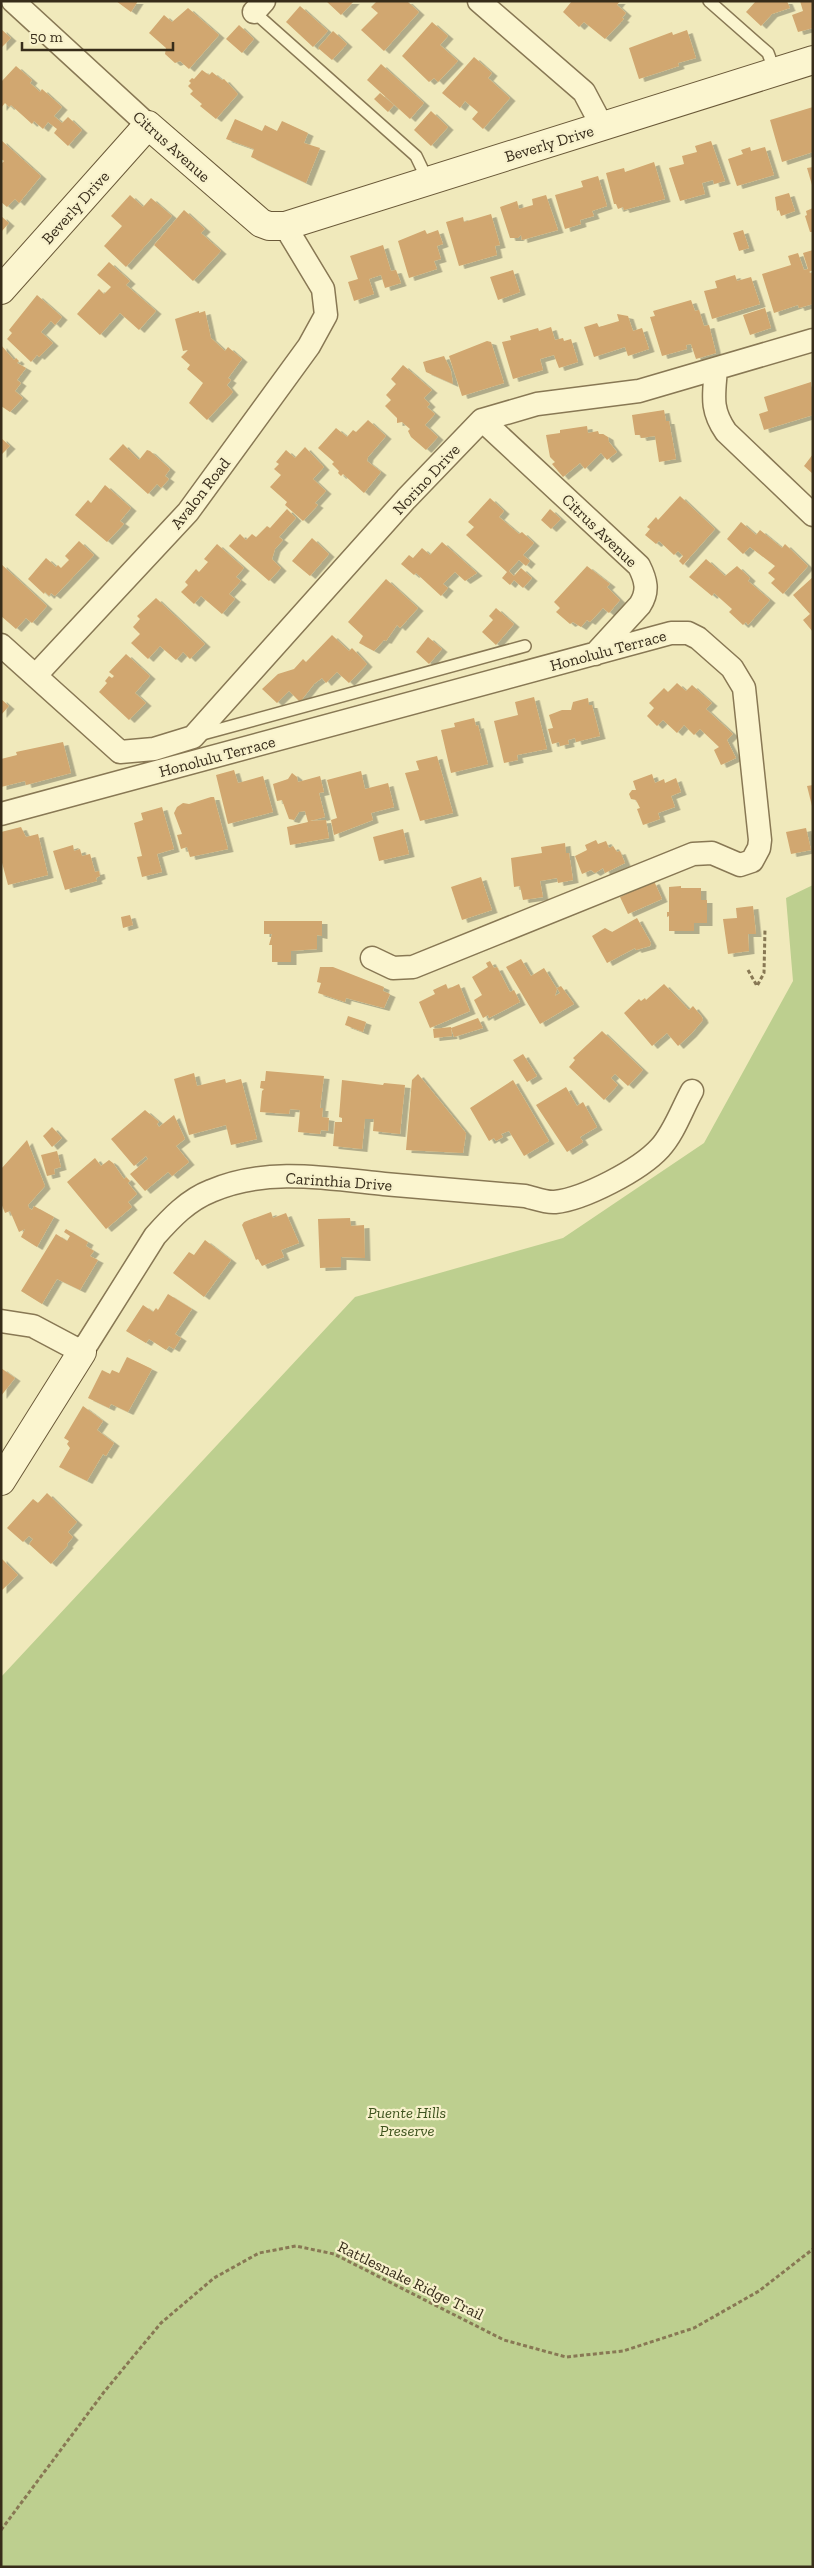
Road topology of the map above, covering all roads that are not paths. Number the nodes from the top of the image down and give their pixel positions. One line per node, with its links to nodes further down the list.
1 (12, 1): 7 (street, Citrus Avenue)
2 (479, 1): 8 (street)
3 (709, 1): 6 (lane)
4 (259, 7): 9 (lane)
5 (813, 60): 6 (street, Beverly Drive)
6 (774, 72): 8 (street, Beverly Drive)
7 (148, 125): 10 (street, Citrus Avenue); 11 (street, Beverly Drive)
8 (602, 126): 9 (street, Beverly Drive)
9 (428, 181): 10 (street, Beverly Drive)
10 (286, 226): 19 (street, Avalon Road)
11 (1, 290)
12 (813, 340): 13 (street, Norino Drive)
13 (716, 369): 14 (street, Norino Drive); 15 (street)
14 (482, 420): 18 (street, Citrus Avenue); 20 (street, Norino Drive)
15 (813, 515)
16 (1, 645): 19 (street)
17 (526, 646): 20 (lane)
18 (595, 654): 21 (street, Honolulu Terrace); 22 (street, Honolulu Terrace)
19 (36, 675): 20 (street)
20 (194, 737)
21 (1, 814)
22 (372, 958)
23 (692, 1091): 25 (street, Carinthia Drive)
24 (1, 1322): 25 (street)
25 (82, 1352): 26 (street, Carinthia Drive)
26 (1, 1481)

